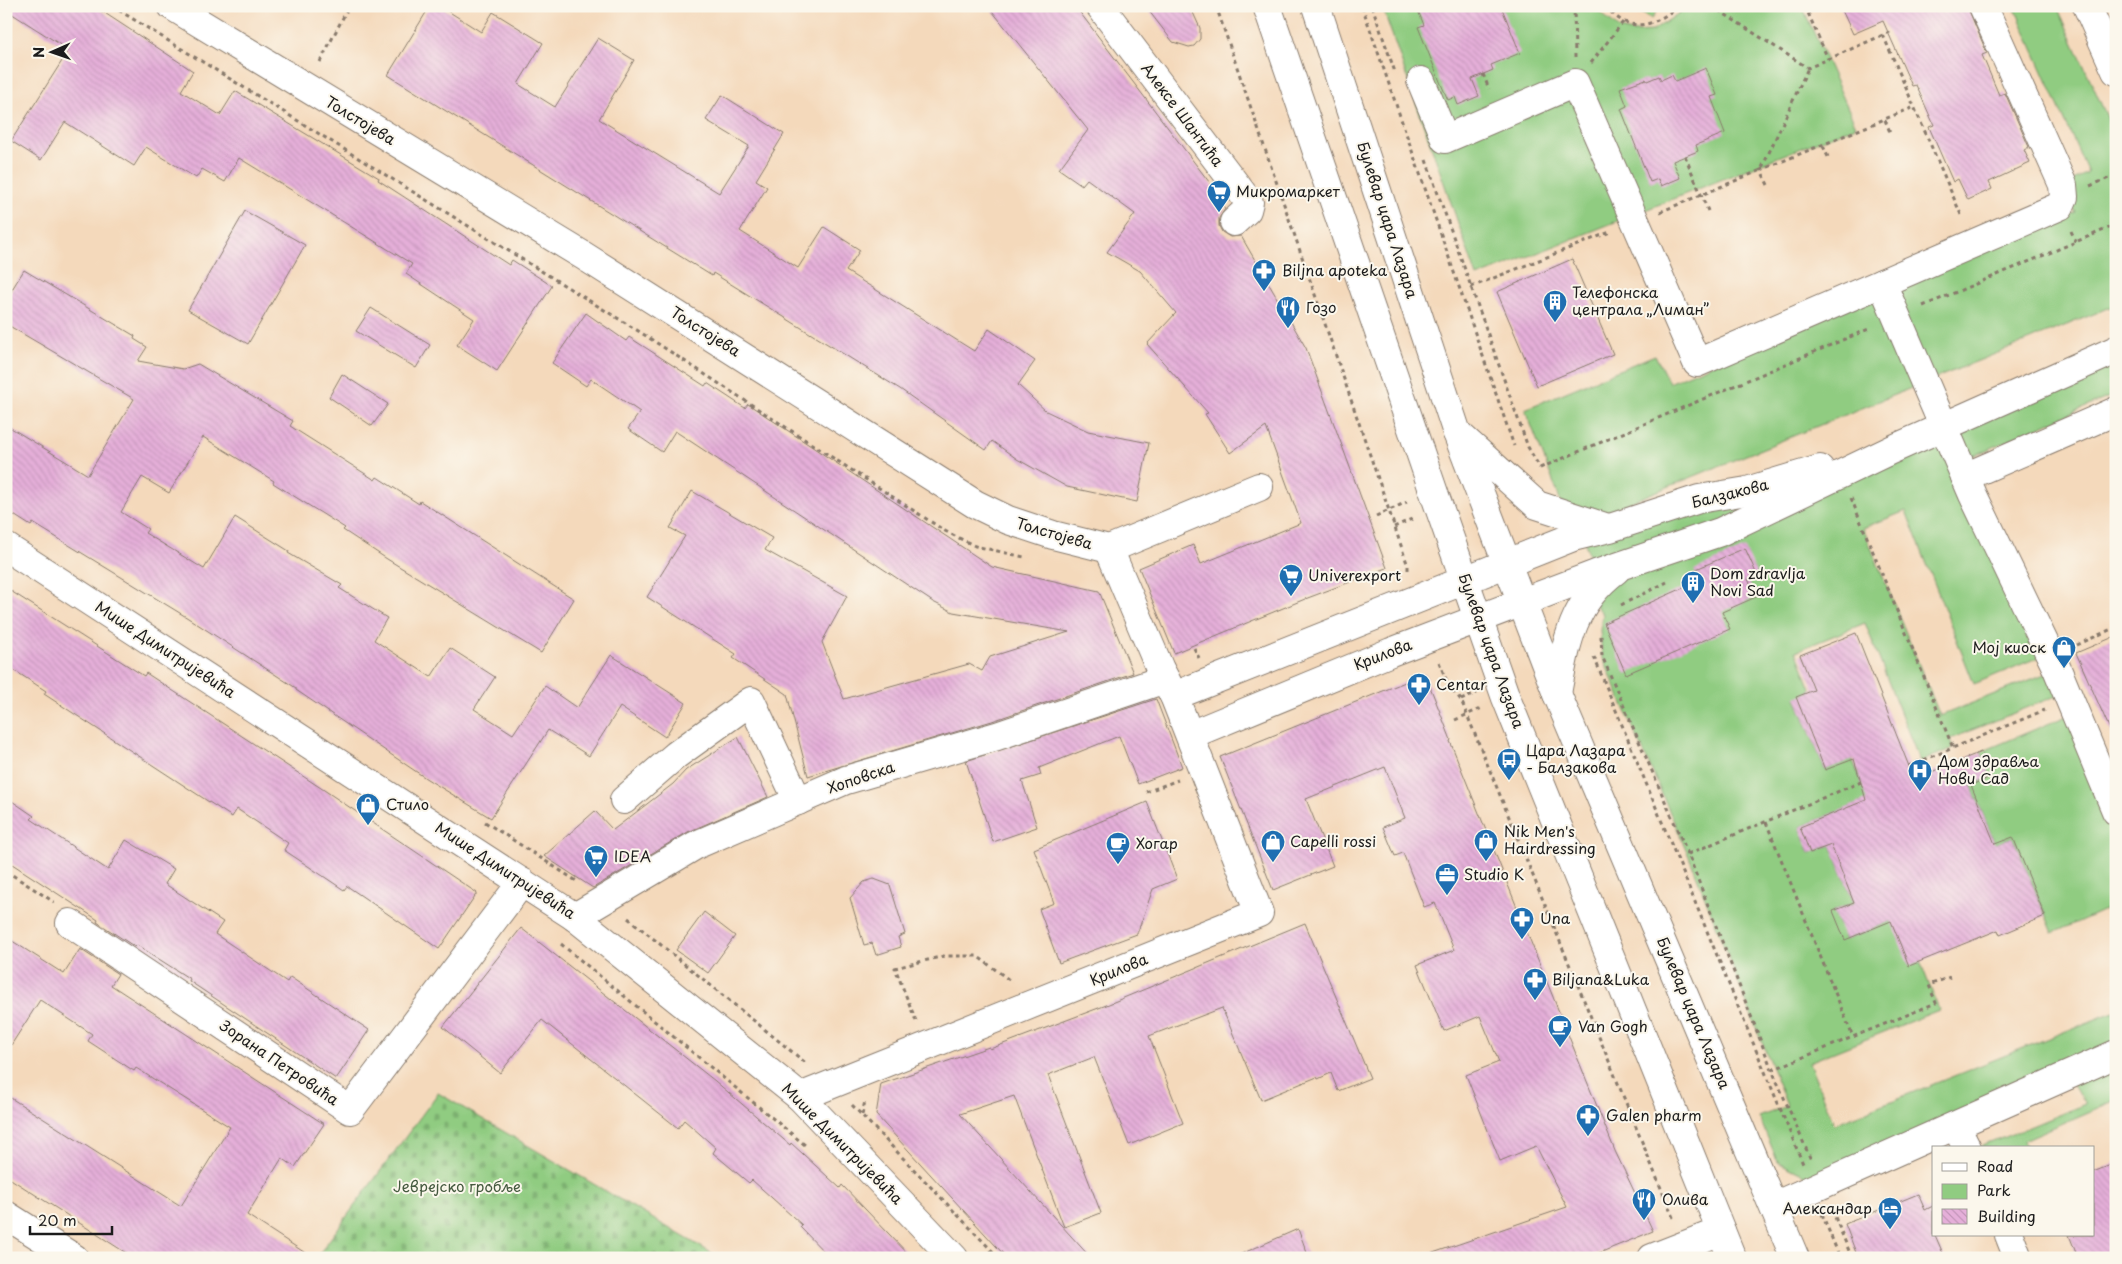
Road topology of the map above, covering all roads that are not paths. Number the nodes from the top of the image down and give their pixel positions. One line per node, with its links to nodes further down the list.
1 (172, 6): 20 (street, Толстојева)
2 (1100, 6): 9 (street, Алексе Шантића)
3 (1268, 6): 23 (street, Булевар цара Лазара)
4 (1316, 6): 14 (street, Булевар цара Лазара)
5 (1983, 6): 10 (street)
6 (2087, 6): 7 (street)
7 (2116, 71)
8 (1409, 79): 10 (street)
9 (1234, 222)
10 (1882, 283): 13 (street)
11 (2116, 350): 13 (street, Балзакова)
12 (2116, 410): 16 (street)
13 (1944, 427): 15 (street, Балзакова); 16 (street)
14 (1457, 433): 18 (street, Булевар цара Лазара); 21 (street, Булевар цара Лазара)
15 (1891, 450): 18 (street, Балзакова); 22 (street, Балзакова)
16 (1965, 477): 31 (street)
17 (1259, 487): 20 (street, Толстојева)
18 (1610, 528): 21 (street, Балзакова)
19 (6, 547): 32 (street, Мише Димитријевића)
20 (1109, 549): 26 (street, Крилова)
21 (1508, 563): 23 (street); 24 (street, Булевар цара Лазара)
22 (1623, 565): 24 (street, Балзакова); 27 (street)
23 (1465, 580): 25 (street, Булевар цара Лазара); 26 (street)
24 (1523, 602): 25 (street, Крилова); 27 (street, Булевар цара Лазара)
25 (1478, 619): 28 (street, Крилова); 42 (street, Булевар цара Лазара)
26 (1170, 688): 28 (street, Крилова); 30 (street, Хоповска)
27 (1557, 694): 40 (street, Булевар цара Лазара)
28 (1190, 735): 36 (street, Крилова)
29 (624, 800): 30 (street)
30 (798, 801): 33 (street, Хоповска)
31 (2116, 811)
32 (522, 882): 33 (street, Мише Димитријевића); 34 (street, Зорана Петровића)
33 (575, 917): 36 (street, Мише Димитријевића)
34 (70, 924)
35 (2116, 1054): 37 (street)
36 (800, 1097): 45 (street, Мише Димитријевића)
37 (1961, 1137): 38 (street)
38 (1935, 1146)
39 (1932, 1147): 40 (street)
40 (1774, 1206): 48 (street, Булевар цара Лазара)
41 (6, 1215): 44 (street)
42 (1721, 1231): 46 (street); 47 (street, Булевар цара Лазара)
43 (2009, 1236): 49 (street)
44 (74, 1258)
45 (954, 1258)
46 (1652, 1258)
47 (1732, 1258)
48 (1795, 1258)
49 (2018, 1258)

